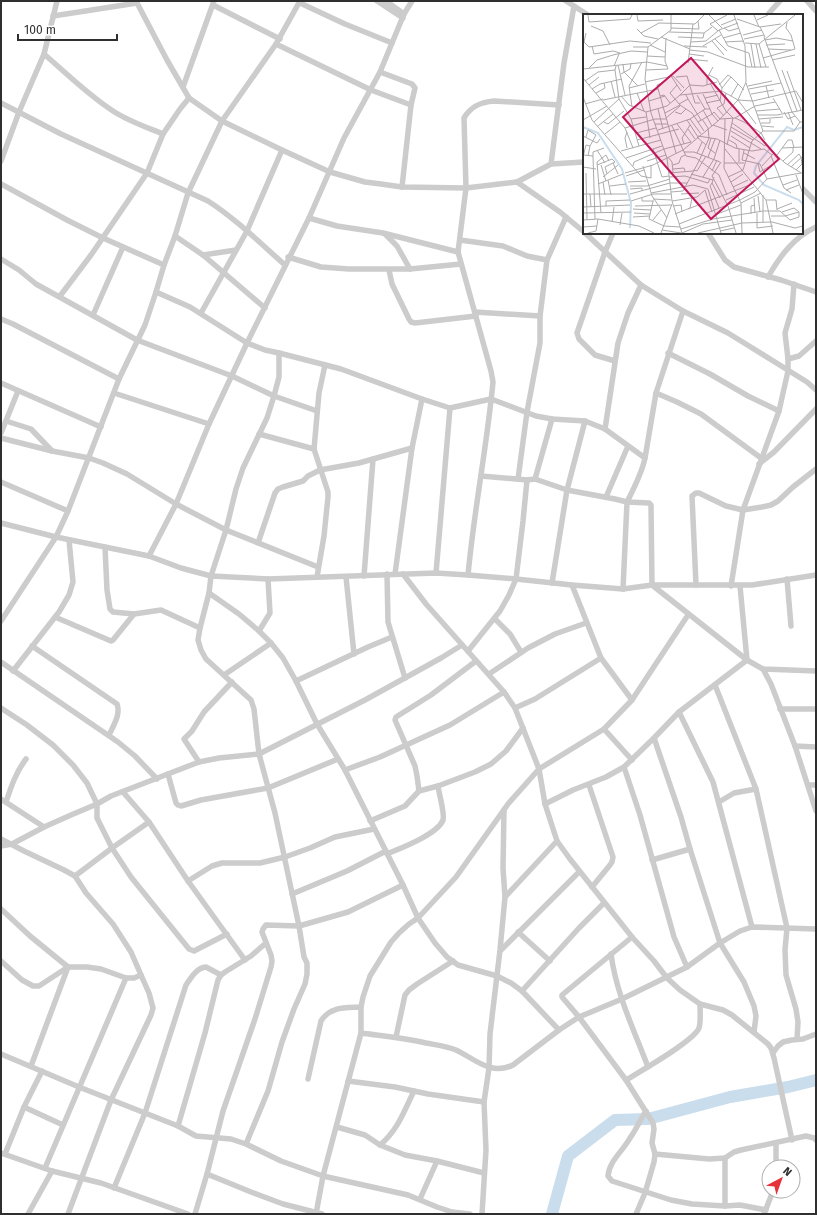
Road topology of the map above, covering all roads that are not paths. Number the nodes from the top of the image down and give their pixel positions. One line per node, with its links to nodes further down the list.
1 (57, 1): 15 (street)
2 (377, 1): 16 (street)
3 (386, 1): 16 (street)
4 (412, 1): 16 (street)
5 (566, 1): 11 (street)
6 (780, 1): 13 (street)
7 (807, 1): 12 (street)
8 (136, 2): 15 (street); 21 (street)
9 (300, 2): 17 (street); 18 (street)
10 (214, 3): 17 (street); 21 (street)
11 (574, 6): 14 (street); 26 (street)
12 (816, 11)
13 (769, 13)
14 (586, 14)
15 (53, 16): 19 (street)
16 (403, 16): 18 (street)
17 (278, 42): 22 (street); 28 (street)
18 (392, 43): 20 (street)
19 (44, 54): 27 (street); 29 (street)
20 (380, 72): 22 (street); 25 (street)
21 (183, 87): 23 (street)
22 (371, 90): 25 (street); 34 (street)
23 (189, 98): 28 (street); 29 (street)
24 (1, 103): 27 (street)
25 (411, 105): 38 (street)
26 (559, 105): 33 (street); 39 (street)
27 (19, 112): 31 (street); 35 (street)
28 (222, 121): 30 (street); 41 (street)
29 (163, 134): 35 (street)
30 (282, 150): 34 (street); 46 (street)
31 (1, 161)
32 (583, 162): 33 (street)
33 (551, 164): 36 (street)
34 (330, 172): 38 (street); 44 (street)
35 (147, 173): 41 (street); 53 (street)
36 (518, 182): 39 (street); 43 (street)
37 (1, 184): 53 (street)
38 (402, 187): 39 (street)
39 (466, 188): 54 (street)
40 (803, 189): 42 (street)
41 (188, 193): 46 (street); 52 (street)
42 (816, 202)
43 (566, 217): 47 (street); 62 (street)
44 (309, 218): 48 (street); 60 (street)
45 (816, 227): 69 (street)
46 (247, 231): 56 (street); 65 (street)
47 (583, 232)
48 (383, 233): 57 (street); 66 (street)
49 (585, 234): 58 (street)
50 (613, 234): 58 (street)
51 (709, 234): 69 (street)
52 (175, 236): 59 (street); 64 (street)
53 (103, 238): 55 (street); 74 (street)
54 (460, 240): 57 (street); 62 (street)
55 (123, 247): 64 (street); 79 (street)
56 (236, 250): 59 (street); 68 (street)
57 (458, 252): 63 (street)
58 (605, 252): 71 (street); 88 (street)
59 (203, 255): 68 (street)
60 (288, 258): 65 (street); 67 (street)
61 (1, 259): 74 (street)
62 (547, 260): 80 (street)
63 (461, 264): 66 (street); 78 (street)
64 (164, 265): 72 (street)
65 (285, 266): 75 (street)
66 (410, 269): 67 (street)
67 (389, 270): 78 (street)
68 (224, 272): 75 (street); 77 (street)
69 (768, 277): 70 (street)
70 (794, 284): 73 (street); 87 (street)
71 (641, 285): 76 (street); 88 (street)
72 (156, 292): 77 (street); 82 (street)
73 (816, 292)
74 (60, 296): 79 (street)
75 (265, 308): 84 (street)
76 (683, 311): 86 (street); 90 (street)
77 (201, 313): 84 (street)
78 (475, 314): 80 (street); 100 (street)
79 (93, 315): 82 (street)
80 (540, 316): 105 (street)
81 (1, 319): 92 (street)
82 (137, 340): 91 (street); 92 (street)
83 (816, 341): 87 (street)
84 (247, 343): 85 (street); 91 (street)
85 (279, 353): 89 (street); 98 (street)
86 (668, 353): 97 (street); 104 (street)
87 (788, 359): 90 (street)
88 (615, 361): 111 (street)
89 (325, 365): 99 (street); 103 (street)
90 (788, 371): 94 (street); 104 (street)
91 (232, 376): 98 (street); 109 (street)
92 (119, 379): 96 (street)
93 (1, 383): 95 (street)
94 (816, 390)
95 (18, 391): 107 (street); 110 (street)
96 (114, 393): 109 (street); 110 (street)
97 (656, 393): 120 (street); 121 (street)
98 (274, 396): 103 (street); 113 (street)
99 (422, 399): 101 (street); 116 (street)
100 (491, 399): 101 (street); 105 (street); 126 (street)
101 (450, 408): 145 (street)
102 (816, 409): 123 (street)
103 (317, 411): 117 (street)
104 (779, 411): 121 (street)
105 (527, 412): 106 (street); 127 (street)
106 (552, 419): 108 (street); 128 (street)
107 (6, 421): 112 (street); 118 (street)
108 (585, 422): 111 (street); 131 (street)
109 (209, 424): 134 (street)
110 (101, 427): 119 (street)
111 (605, 429): 115 (street)
112 (1, 433)
113 (259, 434): 117 (street); 138 (street)
114 (1, 438): 118 (street)
115 (628, 446): 120 (street); 132 (street)
116 (412, 448): 122 (street); 147 (street)
117 (314, 449): 125 (street)
118 (52, 451): 119 (street)
119 (89, 458): 134 (street); 136 (street)
120 (645, 458): 133 (street)
121 (761, 458): 123 (street)
122 (373, 459): 125 (street); 152 (street)
123 (759, 464): 135 (street)
124 (816, 469): 135 (street)
125 (320, 470): 141 (street); 144 (street)
126 (481, 476): 127 (street); 149 (street)
127 (518, 479): 129 (street)
128 (535, 479): 129 (street); 131 (street)
129 (526, 480): 156 (street)
130 (1, 482): 136 (street)
131 (567, 490): 132 (street); 158 (street)
132 (606, 497): 133 (street)
133 (627, 502): 160 (street); 164 (street)
134 (176, 504): 138 (street); 143 (street)
135 (743, 510): 161 (street); 162 (street)
136 (68, 511): 139 (street)
137 (1, 523): 139 (street)
138 (226, 530): 141 (street); 151 (street)
139 (56, 537): 140 (street); 170 (street)
140 (69, 540): 142 (street); 168 (street)
141 (258, 543): 144 (street)
142 (105, 547): 143 (street); 166 (street)
143 (149, 556): 151 (street)
144 (318, 567): 153 (street)
145 (436, 573): 148 (street); 149 (street)
146 (387, 574): 147 (street); 152 (street); 175 (street)
147 (395, 574): 148 (street)
148 (403, 574): 177 (street)
149 (468, 575): 156 (street)
150 (816, 575): 157 (street)
151 (211, 576): 155 (street); 165 (street)
152 (364, 576): 154 (street)
153 (316, 577): 154 (street); 155 (street)
154 (346, 577): 181 (street)
155 (268, 579): 174 (street)
156 (516, 579): 158 (street); 169 (street)
157 (787, 579): 163 (street); 172 (street)
158 (552, 583): 159 (street)
159 (572, 585): 164 (street); 171 (street)
160 (652, 585): 161 (street); 164 (street); 167 (street)
161 (696, 585): 162 (street)
162 (731, 586): 163 (street)
163 (740, 586): 183 (street)
164 (623, 589)
165 (209, 593): 173 (street); 174 (street)
166 (134, 614): 168 (street); 173 (street)
167 (688, 615): 183 (street); 196 (street)
168 (55, 617): 178 (street)
169 (495, 619): 179 (street); 180 (street)
170 (1, 621)
171 (586, 623): 180 (street); 182 (street)
172 (791, 626)
173 (200, 628): 190 (street)
174 (258, 631): 176 (street)
175 (392, 637): 181 (street); 191 (street)
176 (271, 642): 190 (street); 192 (street)
177 (462, 645): 179 (street); 191 (street)
178 (32, 646): 187 (street); 205 (street)
179 (468, 651): 184 (street)
180 (521, 652): 189 (street)
181 (354, 654): 192 (street)
182 (601, 658): 196 (street); 198 (street)
183 (747, 660): 186 (street); 194 (street)
184 (476, 661): 189 (street); 207 (street)
185 (1, 662): 187 (street)
186 (763, 669): 188 (street); 199 (street)
187 (13, 671): 205 (street)
188 (816, 671)
189 (489, 674): 195 (street)
190 (224, 676): 193 (street)
191 (405, 678): 202 (street)
192 (296, 680): 202 (street)
193 (232, 682): 210 (street); 214 (street)
194 (715, 685): 201 (street); 225 (street)
195 (504, 692): 198 (street); 207 (street)
196 (632, 700): 204 (street)
197 (1, 708): 230 (street)
198 (515, 708): 203 (street)
199 (780, 709): 200 (street); 208 (street)
200 (816, 709)
201 (679, 712): 206 (street); 229 (street)
202 (317, 724): 210 (street); 212 (street)
203 (523, 728): 216 (street); 223 (street)
204 (604, 729): 213 (street); 216 (street)
205 (109, 735): 219 (street)
206 (654, 738): 213 (street); 243 (street)
207 (406, 744): 217 (street); 226 (street)
208 (795, 746): 209 (street); 221 (street)
209 (816, 747)
210 (259, 754): 214 (street); 224 (street)
211 (26, 759): 228 (street)
212 (338, 759): 217 (street); 224 (street)
213 (632, 760): 215 (street)
214 (199, 762): 218 (street)
215 (624, 767): 220 (street); 246 (street)
216 (539, 769): 231 (street); 232 (street)
217 (345, 770): 235 (street)
218 (168, 774): 219 (street); 224 (street)
219 (157, 778): 227 (street)
220 (588, 784): 231 (street); 251 (street)
221 (808, 785): 222 (street); 233 (street)
222 (816, 785)
223 (438, 786): 226 (street); 244 (street)
224 (268, 788): 245 (street)
225 (756, 789): 229 (street); 259 (street)
226 (418, 791): 235 (street)
227 (123, 792): 230 (street); 234 (street)
228 (4, 801): 236 (street)
229 (719, 802): 258 (street)
230 (97, 804): 236 (street); 242 (street)
231 (544, 804): 239 (street)
232 (504, 810): 253 (street); 256 (street)
233 (816, 811)
234 (149, 822): 242 (street); 249 (street)
235 (370, 822): 237 (street)
236 (44, 827): 240 (street)
237 (374, 829): 244 (street); 245 (street)
238 (1, 838): 240 (street)
239 (557, 841): 247 (street); 253 (street)
240 (12, 844): 241 (street); 248 (street)
241 (1, 846)
242 (112, 848): 248 (street); 262 (street)
243 (690, 849): 246 (street); 265 (street)
244 (386, 853): 250 (street); 252 (street)
245 (285, 857): 249 (street); 252 (street)
246 (652, 860): 273 (street)
247 (579, 872): 251 (street); 261 (street)
248 (75, 876): 274 (street)
249 (188, 881): 262 (street)
250 (403, 884): 256 (street); 257 (street)
251 (592, 887): 254 (street)
252 (292, 894): 257 (street)
253 (505, 897): 266 (street)
254 (604, 902): 263 (street); 270 (street)
255 (1, 909): 272 (street)
256 (418, 918): 269 (street); 282 (street)
257 (299, 926): 264 (street); 313 (street)
258 (752, 927): 259 (street); 265 (street)
259 (787, 928): 260 (street); 289 (street)
260 (816, 929)
261 (518, 932): 266 (street); 270 (street)
262 (227, 934): 268 (street)
263 (632, 937): 267 (street); 278 (street)
264 (266, 943): 268 (street); 309 (street)
265 (720, 943): 273 (street); 285 (street)
266 (500, 950): 276 (street)
267 (610, 954): 280 (street); 283 (street)
268 (245, 960): 275 (street)
269 (453, 961): 276 (street); 288 (street)
270 (550, 961): 279 (street)
271 (1, 962): 272 (street)
272 (68, 967): 277 (street); 292 (street)
273 (686, 967): 278 (street)
274 (140, 975): 277 (street); 301 (street)
275 (221, 975): 305 (street); 307 (street)
276 (497, 976): 279 (street); 294 (street)
277 (126, 978): 299 (street)
278 (667, 978): 280 (street); 281 (street)
279 (522, 992): 284 (street)
280 (622, 999): 283 (street); 293 (street)
281 (700, 1004): 285 (street); 293 (street)
282 (361, 1007): 286 (street); 296 (street)
283 (580, 1017): 284 (street); 297 (street)
284 (559, 1030): 294 (street)
285 (754, 1032): 290 (street)
286 (361, 1033): 288 (street); 298 (street)
287 (816, 1034): 289 (street)
288 (396, 1037): 294 (street)
289 (797, 1039): 290 (street)
290 (773, 1053): 310 (street)
291 (1, 1054): 292 (street)
292 (31, 1066): 295 (street)
293 (648, 1067): 297 (street)
294 (489, 1068): 302 (street)
295 (42, 1071): 299 (street); 303 (street)
296 (308, 1079)
297 (626, 1080): 304 (street)
298 (348, 1081): 300 (street); 308 (street)
299 (79, 1087): 301 (street); 306 (street)
300 (414, 1091): 302 (street); 314 (street)
301 (111, 1100): 305 (street); 325 (street)
302 (484, 1102): 322 (street)
303 (24, 1107): 306 (street); 315 (street)
304 (646, 1111): 316 (street); 327 (street)
305 (145, 1112): 307 (street); 326 (street)
306 (63, 1125): 320 (street)
307 (178, 1126): 309 (street)
308 (337, 1127): 314 (street); 324 (street)
309 (216, 1137): 313 (street); 323 (street)
310 (792, 1140): 311 (street); 312 (street)
311 (816, 1140)
312 (776, 1143): 317 (street); 318 (street)
313 (246, 1144): 324 (street)
314 (380, 1145): 319 (street)
315 (3, 1153): 320 (street)
316 (655, 1154): 317 (street); 327 (street)
317 (724, 1158): 330 (street)
318 (776, 1159)
319 (437, 1161): 322 (street); 328 (street)
320 (45, 1168): 321 (street)
321 (52, 1170): 325 (street); 332 (street)
322 (484, 1173): 338 (street)
323 (207, 1174): 335 (street); 336 (street)
324 (323, 1176): 328 (street); 336 (street)
325 (82, 1178): 326 (street); 333 (street)
326 (114, 1188): 334 (street)
327 (645, 1193): 330 (street); 339 (street)
328 (420, 1199): 337 (street)
329 (770, 1199): 331 (street)
330 (725, 1206): 331 (street)
331 (765, 1212)
332 (28, 1214)
333 (68, 1214)
334 (188, 1214)
335 (194, 1214)
336 (318, 1214)
337 (470, 1214)
338 (482, 1214)
339 (636, 1214)

